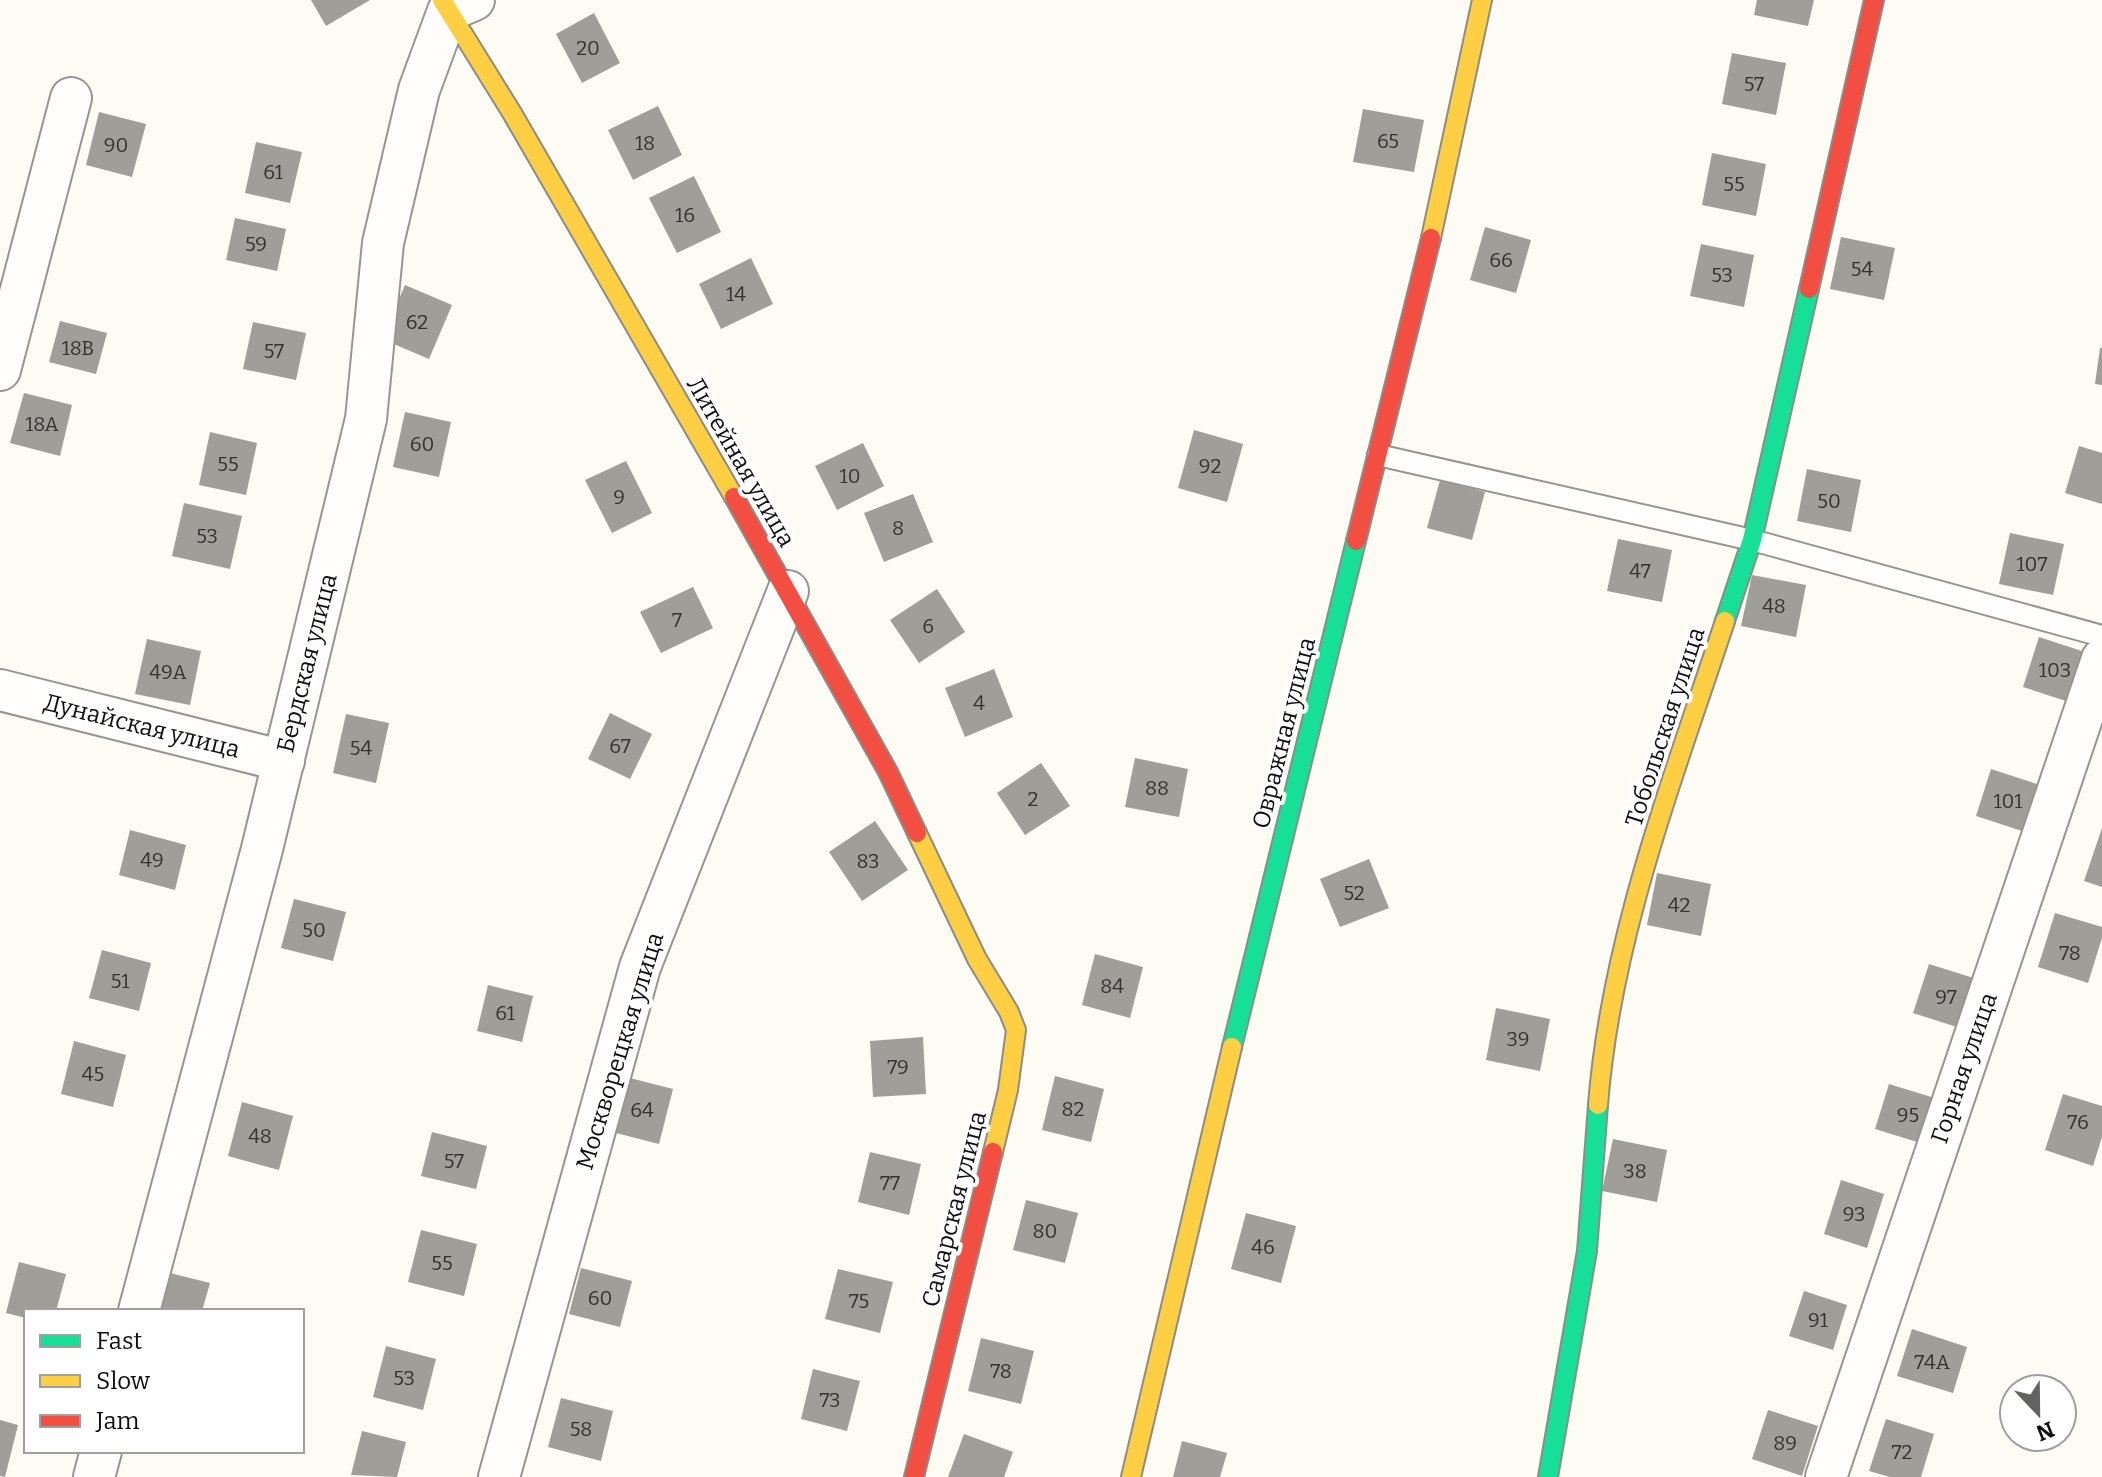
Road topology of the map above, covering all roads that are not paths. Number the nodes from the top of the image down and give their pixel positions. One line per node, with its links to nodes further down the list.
1 (1482, 0): 6 (street, Овражная улица)
2 (1874, 0): 7 (street, Тобольская улица)
3 (455, 4): 8 (street, Литейная улица); 12 (street, Бердская улица)
4 (71, 98): 5 (street)
5 (0, 370)
6 (1378, 455): 7 (lane); 19 (street, Овражная улица)
7 (1752, 540): 9 (lane); 20 (street, Тобольская улица)
8 (788, 591): 13 (street, Литейная улица); 17 (street, Москворецкая улица)
9 (2102, 636)
10 (2102, 659): 21 (street, Горная улица)
11 (0, 690): 12 (street, Дунайская улица)
12 (284, 761): 14 (street, Бердская улица)
13 (977, 959): 18 (street, Самарская улица)
14 (140, 1309)
15 (100, 1453): 16 (street)
16 (94, 1477)
17 (499, 1477)
18 (914, 1477)
19 (1131, 1477)
20 (1548, 1477)
21 (1826, 1477)

